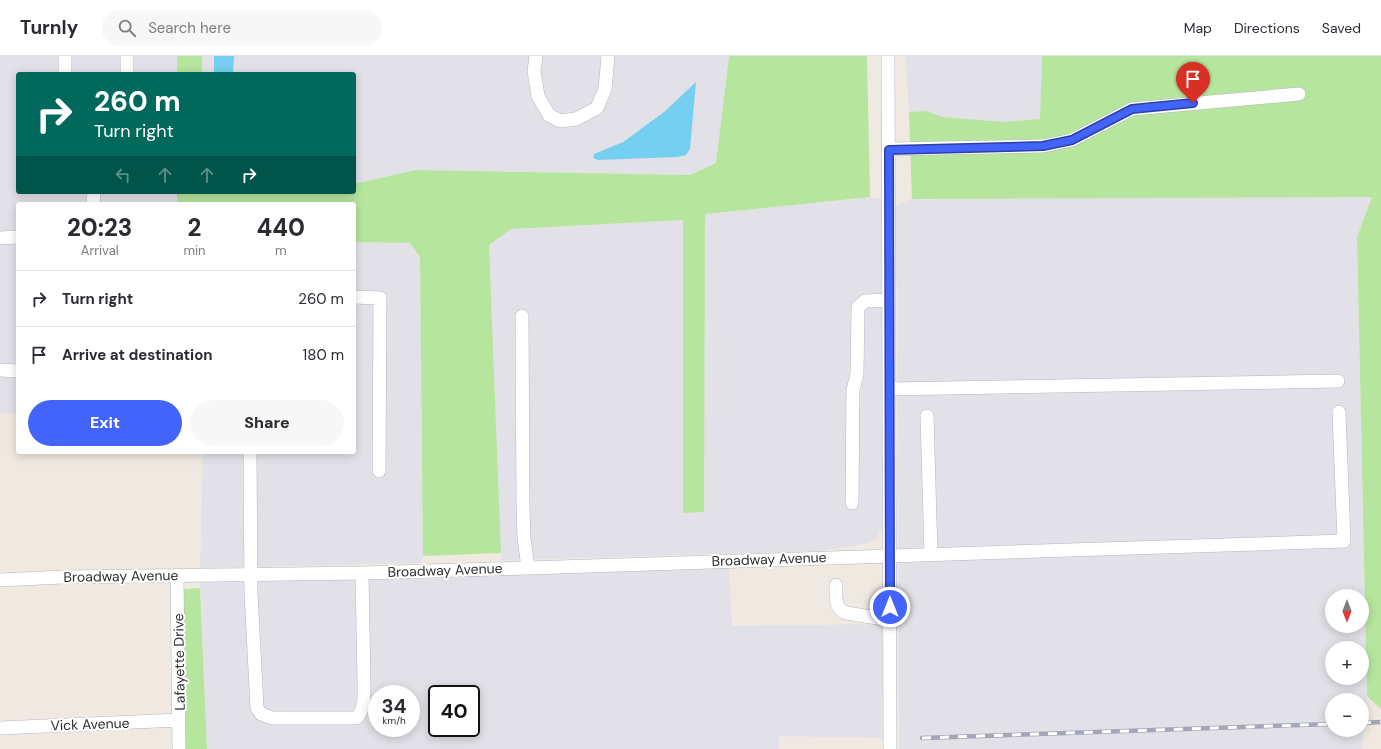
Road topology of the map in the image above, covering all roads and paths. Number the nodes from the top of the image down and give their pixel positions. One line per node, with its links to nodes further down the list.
1 (65, 56): 6 (street)
2 (127, 56): 7 (street)
3 (536, 56): 4 (street)
4 (608, 56)
5 (888, 56): 9 (street)
6 (65, 72)
7 (127, 72)
8 (1299, 94): 9 (street)
9 (889, 150): 13 (street)
10 (16, 237): 11 (street)
11 (0, 238)
12 (356, 297): 22 (street)
13 (889, 300): 18 (street); 23 (street)
14 (522, 316): 26 (street)
15 (0, 370): 16 (street)
16 (16, 371)
17 (1338, 381): 18 (street)
18 (890, 389): 25 (street)
19 (1339, 412): 24 (street, Broadway Avenue)
20 (927, 416): 24 (street)
21 (250, 454): 28 (street)
22 (379, 471)
23 (852, 503)
24 (931, 554): 25 (street, Broadway Avenue)
25 (890, 555): 26 (street, Broadway Avenue); 32 (street)
26 (528, 568): 27 (street, Broadway Avenue)
27 (362, 573): 28 (street, Broadway Avenue); 28 (street)
28 (252, 574): 29 (street, Broadway Avenue)
29 (177, 575): 30 (street, Broadway Avenue); 33 (street, Lafayette Drive)
30 (0, 580)
31 (836, 585): 32 (street)
32 (890, 620): 36 (street)
33 (179, 720): 34 (street, Vick Avenue); 35 (street, Lafayette Drive)
34 (0, 728)
35 (180, 749)
36 (890, 749)

